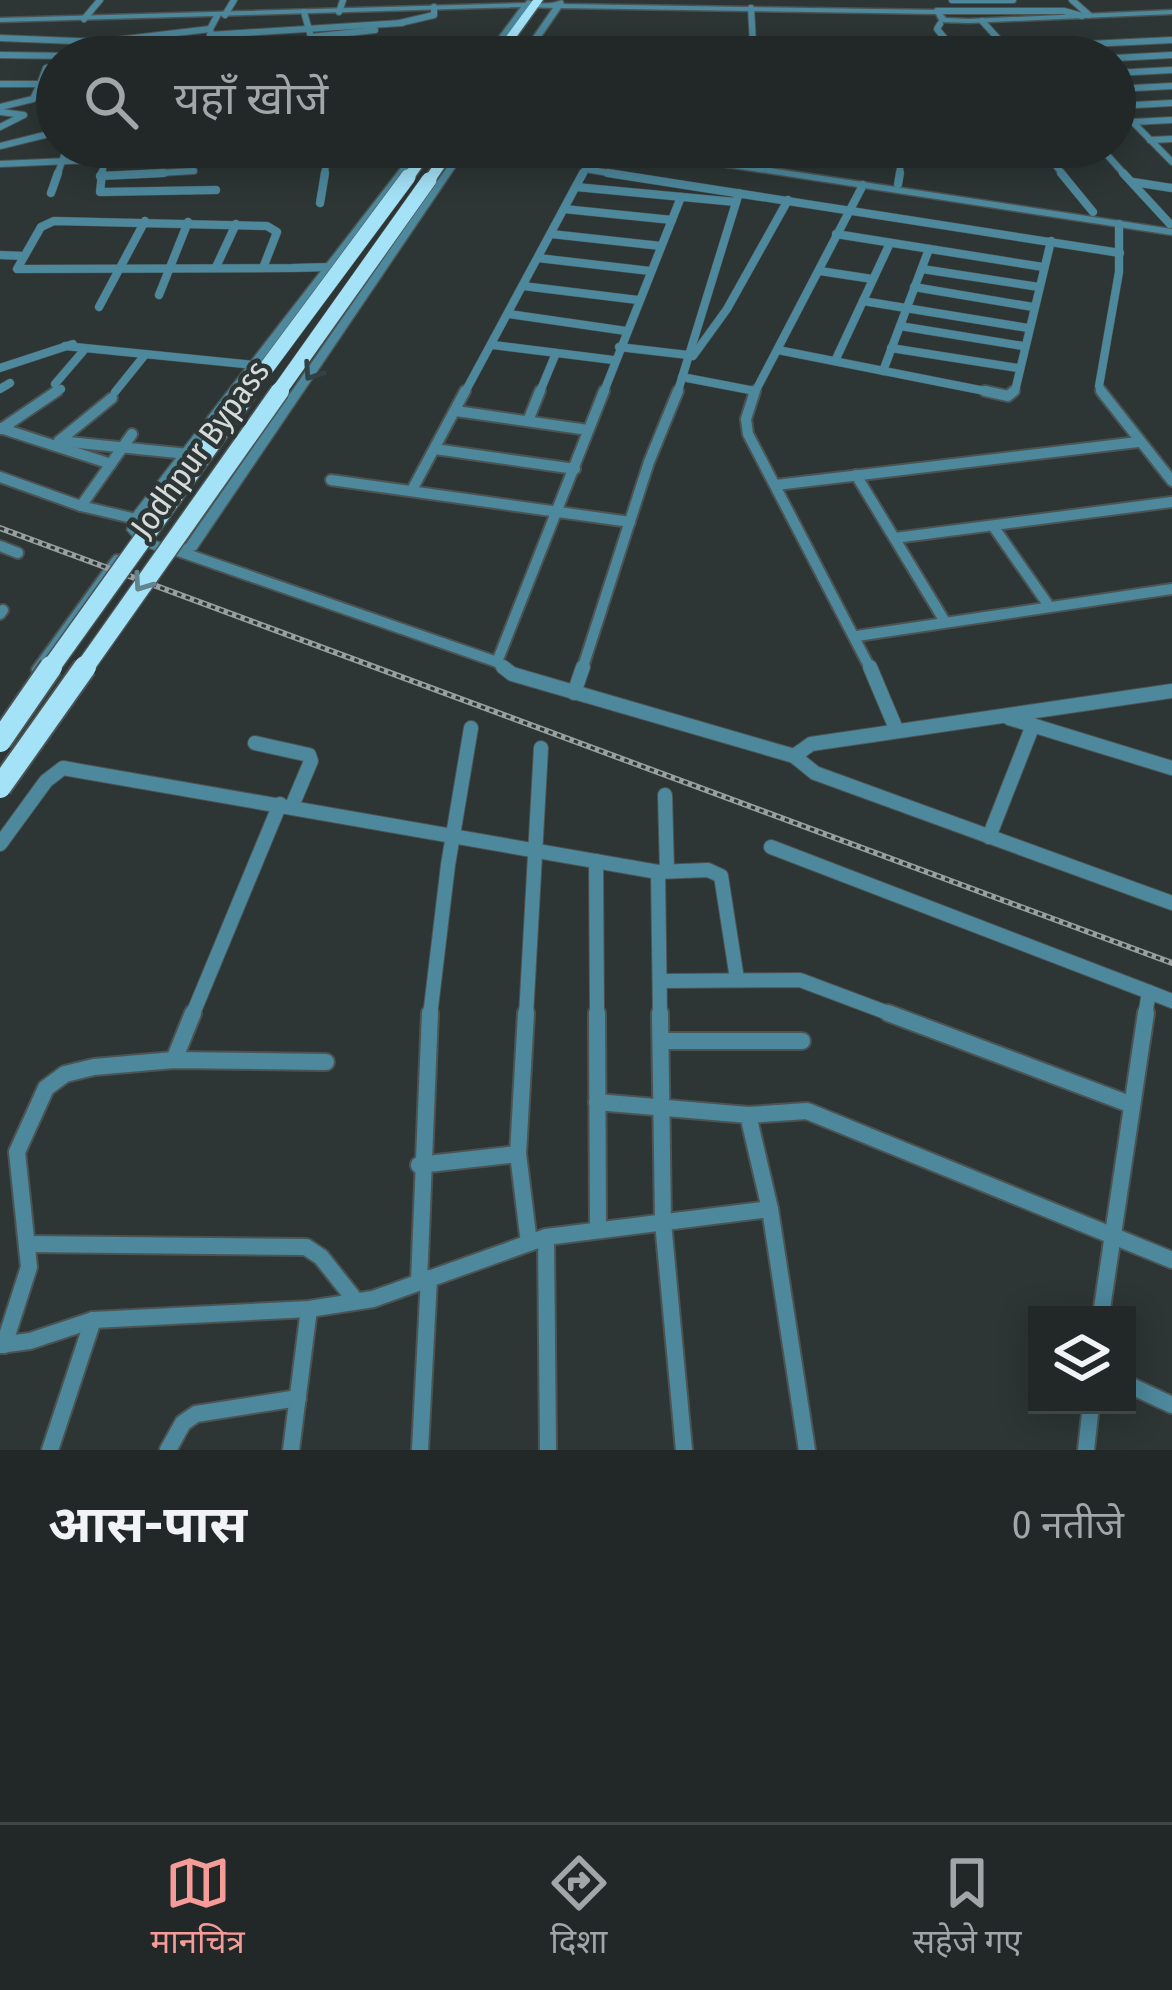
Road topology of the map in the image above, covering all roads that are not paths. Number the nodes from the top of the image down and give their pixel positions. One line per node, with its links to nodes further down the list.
1 (100, 0): 24 (street)
2 (155, 0): 23 (street)
3 (234, 0): 21 (street)
4 (343, 0): 19 (street)
5 (929, 0): 25 (street)
6 (952, 0): 9 (street)
7 (1012, 0): 9 (street)
8 (1072, 0): 22 (street)
9 (986, 1)
10 (472, 3): 11 (street); 17 (street)
11 (501, 3): 12 (street)
12 (529, 3): 13 (street); 34 (highway)
13 (557, 3): 15 (street); 35 (highway); 36 (street)
14 (399, 4): 17 (street); 19 (street)
15 (728, 4): 16 (street)
16 (752, 8): 25 (street); 37 (street)
17 (434, 11): 28 (street); 30 (street)
18 (304, 12): 19 (street); 21 (street); 30 (street)
19 (339, 12)
20 (1172, 14): 22 (street); 27 (street)
21 (221, 15): 23 (street); 29 (street)
22 (1086, 16): 25 (street); 27 (street)
23 (144, 17): 24 (street)
24 (84, 19): 26 (street)
25 (939, 19): 27 (street); 38 (street); 39 (street)
26 (0, 20)
27 (984, 23): 40 (street)
28 (438, 30)
29 (210, 32): 30 (street); 31 (street); 32 (street)
30 (309, 33): 33 (street)
31 (185, 36)
32 (211, 36)
33 (309, 36)
34 (506, 36)
35 (530, 36)
36 (536, 36)
37 (753, 36)
38 (925, 36)
39 (948, 36)
40 (995, 36)
41 (0, 38): 45 (street)
42 (1150, 40): 43 (street); 44 (street); 48 (street)
43 (1172, 40)
44 (1136, 41)
45 (36, 42)
46 (0, 55): 47 (street)
47 (36, 56)
48 (1170, 56): 49 (street)
49 (1136, 57)
50 (1172, 70): 51 (street)
51 (1136, 72)
52 (0, 84): 53 (street)
53 (36, 86)
54 (1172, 86): 55 (street)
55 (1136, 88)
56 (36, 92): 59 (street)
57 (1172, 103): 58 (street)
58 (1136, 104)
59 (0, 106): 63 (street)
60 (1172, 120): 61 (street)
61 (1136, 122)
62 (1136, 125): 66 (street)
63 (0, 127)
64 (36, 137): 67 (street)
65 (1172, 139): 66 (street)
66 (1150, 140): 68 (street)
67 (0, 146)
68 (1170, 159)
69 (36, 162): 70 (street)
70 (0, 164)
71 (60, 168): 96 (street)
72 (102, 168): 88 (street)
73 (138, 168): 87 (street)
74 (194, 168): 86 (street)
75 (326, 168): 100 (street)
76 (409, 168): 123 (street)
77 (413, 168): 200 (highway, bridge)
78 (437, 168): 205 (highway, Jodhpur Bypass, one-way to 205, bridge)
79 (451, 168): 186 (street, one-way to 186)
80 (752, 168): 92 (street)
81 (792, 168): 90 (street)
82 (900, 168): 90 (street)
83 (1058, 168): 103 (street)
84 (1120, 168): 89 (street)
85 (585, 169): 93 (street); 98 (street)
86 (194, 171): 87 (street); 94 (street)
87 (135, 174): 88 (street)
88 (100, 176): 94 (street)
89 (1133, 182): 91 (street); 109 (street)
90 (898, 184): 103 (street)
91 (1172, 184)
92 (863, 185): 102 (street); 108 (street)
93 (576, 187): 97 (street); 101 (street)
94 (190, 188): 95 (street)
95 (216, 190)
96 (51, 193)
97 (681, 197): 98 (street); 104 (street)
98 (738, 197): 99 (street); 154 (street)
99 (788, 200): 102 (street); 154 (street)
100 (320, 203)
101 (565, 209): 104 (street); 110 (street)
102 (852, 209): 111 (street); 112 (street)
103 (1093, 212): 109 (street)
104 (672, 220): 114 (street)
105 (145, 221): 106 (street); 118 (street); 121 (street)
106 (188, 222): 107 (street); 120 (street)
107 (236, 224): 122 (street); 125 (street)
108 (1120, 224): 109 (street); 116 (street)
109 (1171, 227)
110 (551, 234): 114 (street); 119 (street)
111 (836, 234): 113 (street); 127 (street)
112 (1051, 241): 116 (street); 124 (street)
113 (890, 243): 115 (street); 129 (street)
114 (661, 246): 128 (street)
115 (929, 249): 124 (street); 126 (street)
116 (1120, 254): 164 (street)
117 (0, 255): 118 (street)
118 (24, 256): 121 (street)
119 (538, 258): 128 (street); 130 (street)
120 (170, 266): 121 (street); 122 (street); 133 (street)
121 (121, 267): 136 (street)
122 (216, 267): 125 (street)
123 (330, 267): 125 (street); 153 (street)
124 (1043, 267): 132 (street)
125 (263, 268)
126 (922, 268): 131 (street); 132 (street)
127 (820, 271): 129 (street); 148 (street)
128 (650, 272): 134 (street)
129 (872, 279): 135 (street)
130 (524, 286): 134 (street); 139 (street)
131 (914, 287): 137 (street); 138 (street)
132 (1039, 287): 137 (street)
133 (158, 296)
134 (638, 300): 142 (street)
135 (863, 301): 138 (street); 152 (street)
136 (99, 307)
137 (1033, 307): 141 (street)
138 (907, 308): 140 (street); 141 (street)
139 (509, 314): 142 (street); 143 (street)
140 (900, 326): 145 (street); 147 (street)
141 (1028, 328): 145 (street)
142 (626, 331): 146 (street)
143 (493, 345): 149 (street); 159 (street)
144 (76, 346): 150 (street); 155 (street); 161 (street)
145 (1022, 346): 156 (street)
146 (619, 347): 151 (street); 154 (street)
147 (891, 348): 156 (street); 157 (street)
148 (778, 350): 152 (street); 158 (street)
149 (556, 353): 151 (street); 160 (street)
150 (144, 356): 153 (street); 165 (street)
151 (614, 360): 162 (street)
152 (835, 361): 157 (street)
153 (254, 365): 168 (street)
154 (685, 366): 158 (street); 181 (street)
155 (0, 368)
156 (1018, 368): 157 (street)
157 (883, 371)
158 (755, 391): 175 (street)
159 (457, 411): 160 (street); 167 (street)
160 (529, 422): 162 (street)
161 (0, 429): 165 (street)
162 (589, 430): 170 (street)
163 (132, 434): 166 (street)
164 (1138, 442): 171 (street); 174 (street)
165 (56, 443): 166 (street); 169 (street)
166 (122, 448): 168 (street); 169 (street)
167 (435, 448): 170 (street); 176 (street)
168 (188, 454): 180 (street)
169 (111, 464): 178 (street)
170 (574, 469): 179 (street)
171 (856, 476): 175 (street); 184 (street)
172 (0, 477): 178 (street)
173 (331, 480): 176 (street)
174 (1172, 481)
175 (776, 485): 191 (street)
176 (412, 490): 179 (street)
177 (1172, 502): 182 (street)
178 (81, 506): 180 (street)
179 (559, 512): 181 (street); 192 (street)
180 (136, 519): 183 (street)
181 (630, 522): 193 (street)
182 (992, 526): 184 (street); 189 (street)
183 (135, 535): 186 (street); 196 (street)
184 (895, 538): 190 (street)
185 (0, 546): 187 (street)
186 (178, 551): 192 (street)
187 (18, 553)
188 (1172, 590): 189 (street)
189 (1049, 606): 190 (street)
190 (944, 620): 191 (street)
191 (857, 636): 199 (street)
192 (497, 662): 193 (street)
193 (574, 693): 203 (street)
194 (1169, 693): 195 (street)
195 (1002, 716): 197 (street); 199 (street)
196 (0, 722)
197 (1033, 725): 204 (street); 209 (street)
198 (471, 728): 208 (street)
199 (896, 731): 203 (street)
200 (0, 741)
201 (255, 743): 207 (street)
202 (541, 748): 212 (street)
203 (794, 756): 209 (street)
204 (1172, 769)
205 (0, 787)
206 (665, 795): 214 (street)
207 (286, 805): 208 (street); 210 (street); 222 (street)
208 (450, 835): 212 (street); 229 (street)
209 (989, 837): 215 (street)
210 (0, 844)
211 (771, 847): 218 (street)
212 (532, 849): 213 (street); 228 (street)
213 (596, 861): 214 (street); 224 (street)
214 (662, 872): 216 (street); 217 (street)
215 (1172, 903)
216 (737, 979): 217 (street); 225 (street)
217 (661, 981): 220 (street)
218 (1149, 992): 219 (street); 225 (street)
219 (1172, 1001)
220 (662, 1041): 221 (street); 226 (street)
221 (802, 1041)
222 (174, 1060): 223 (street); 235 (street)
223 (326, 1062)
224 (597, 1102): 226 (street); 232 (street)
225 (1132, 1105): 233 (street)
226 (662, 1106): 227 (street); 231 (street)
227 (748, 1114): 230 (street); 233 (street)
228 (518, 1154): 229 (street); 234 (street)
229 (419, 1165): 237 (street)
230 (770, 1209): 231 (street); 253 (street)
231 (663, 1222): 232 (street); 252 (street)
232 (598, 1230): 234 (street)
233 (1110, 1232): 236 (street); 239 (street)
234 (538, 1240): 237 (street); 251 (street)
235 (27, 1244): 238 (street); 242 (street)
236 (1172, 1260)
237 (424, 1280): 238 (street); 250 (street)
238 (356, 1301): 240 (street)
239 (1102, 1306)
240 (309, 1309): 241 (street); 244 (street)
241 (93, 1320): 242 (street); 247 (street)
242 (2, 1345)
243 (1136, 1388): 245 (street)
244 (298, 1399): 248 (street); 249 (street)
245 (1172, 1405)
246 (1090, 1414): 254 (street)
247 (50, 1450)
248 (168, 1450)
249 (291, 1450)
250 (420, 1450)
251 (548, 1450)
252 (684, 1450)
253 (807, 1450)
254 (1086, 1450)

